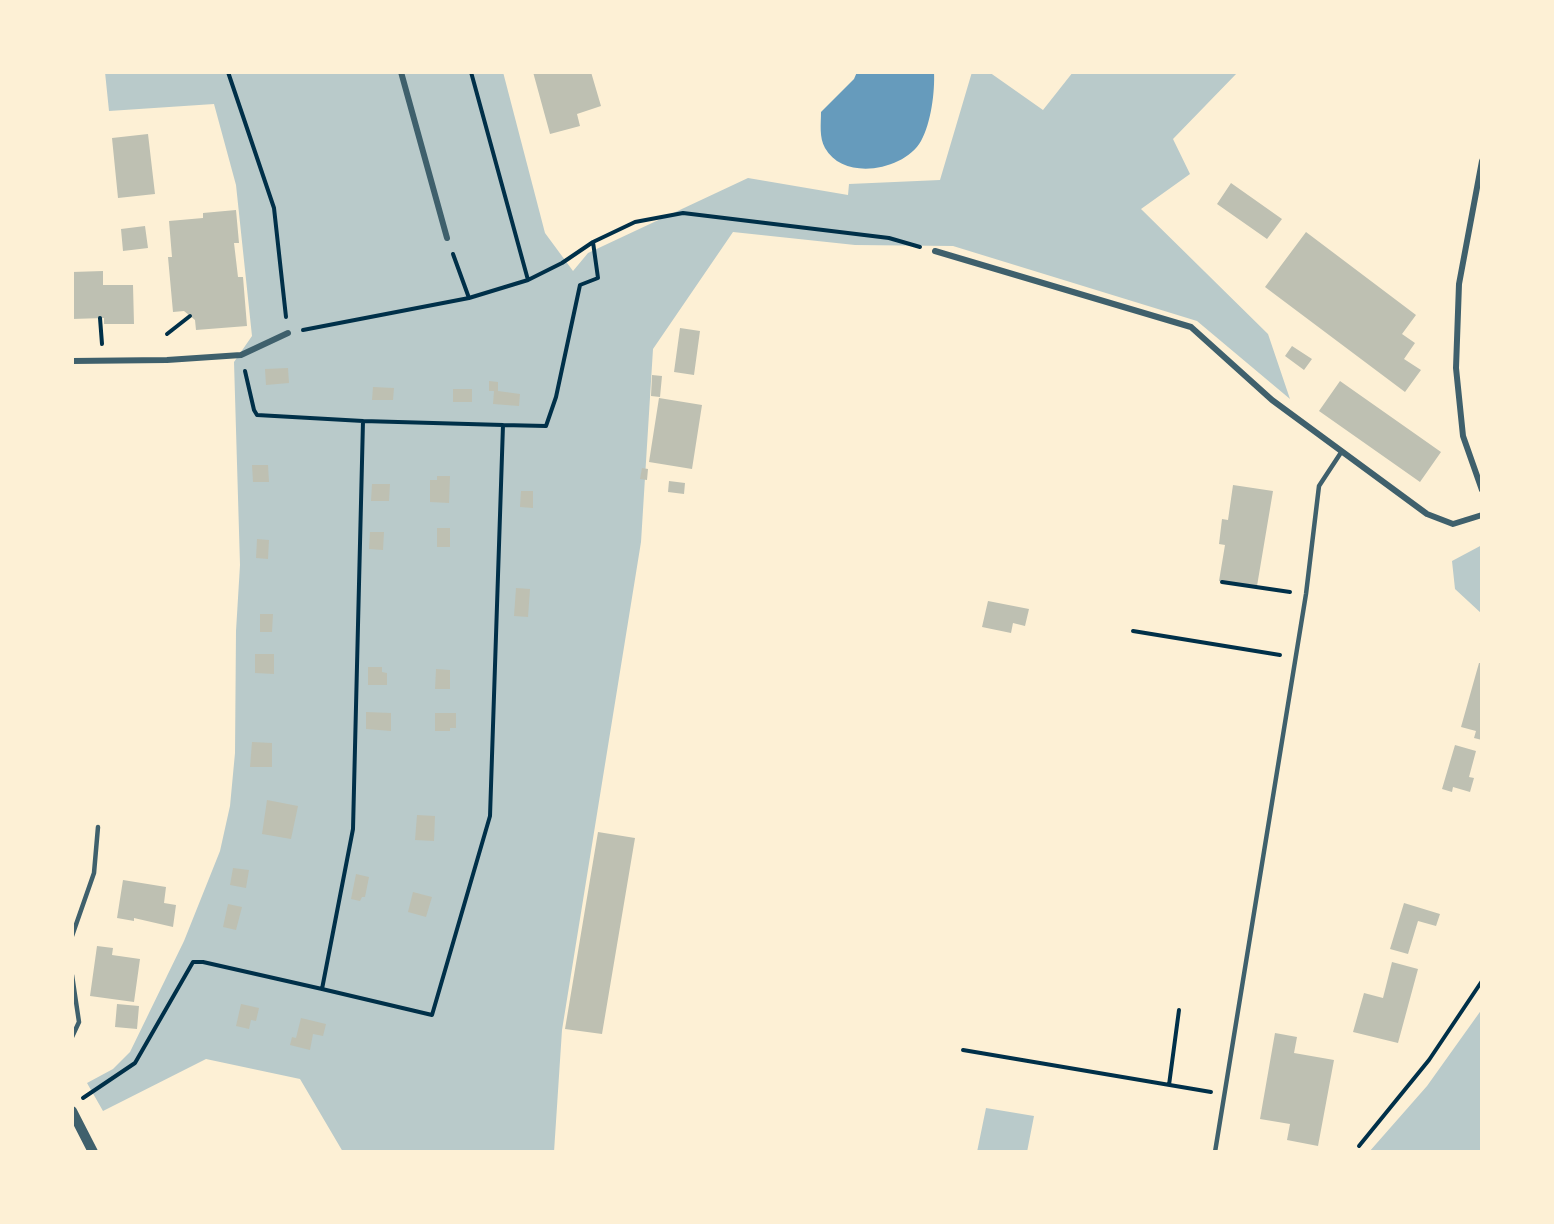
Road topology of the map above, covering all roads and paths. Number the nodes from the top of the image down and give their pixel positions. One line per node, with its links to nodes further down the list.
1 (228, 72): 13 (path)
2 (401, 72): 5 (street)
3 (471, 72): 8 (path)
4 (1482, 161): 20 (street)
5 (447, 238): 9 (path)
6 (593, 242): 7 (path); 8 (path); 18 (path)
7 (935, 251): 19 (street)
8 (528, 280): 9 (path)
9 (469, 298): 13 (path)
10 (190, 316): 12 (path)
11 (100, 318): 14 (path)
12 (167, 333)
13 (288, 333): 15 (street)
14 (103, 349)
15 (241, 355): 16 (street); 17 (path)
16 (72, 361)
17 (363, 421): 18 (path); 30 (path)
18 (503, 425): 30 (path)
19 (1342, 451): 21 (street); 23 (lane)
20 (1482, 490)
21 (1482, 515)
22 (1222, 582): 23 (path)
23 (1306, 594): 25 (lane)
24 (1133, 631): 25 (path)
25 (1296, 657): 35 (lane)
26 (98, 827): 27 (lane)
27 (72, 936)
28 (72, 975): 32 (lane)
29 (1482, 981): 38 (path)
30 (322, 989): 36 (path)
31 (1179, 1010): 34 (path)
32 (72, 1037)
33 (963, 1050): 34 (path)
34 (1169, 1085): 35 (path)
35 (1223, 1094): 40 (lane)
36 (81, 1100)
37 (72, 1111): 39 (street)
38 (1359, 1146)
39 (93, 1152)
40 (1215, 1152)

